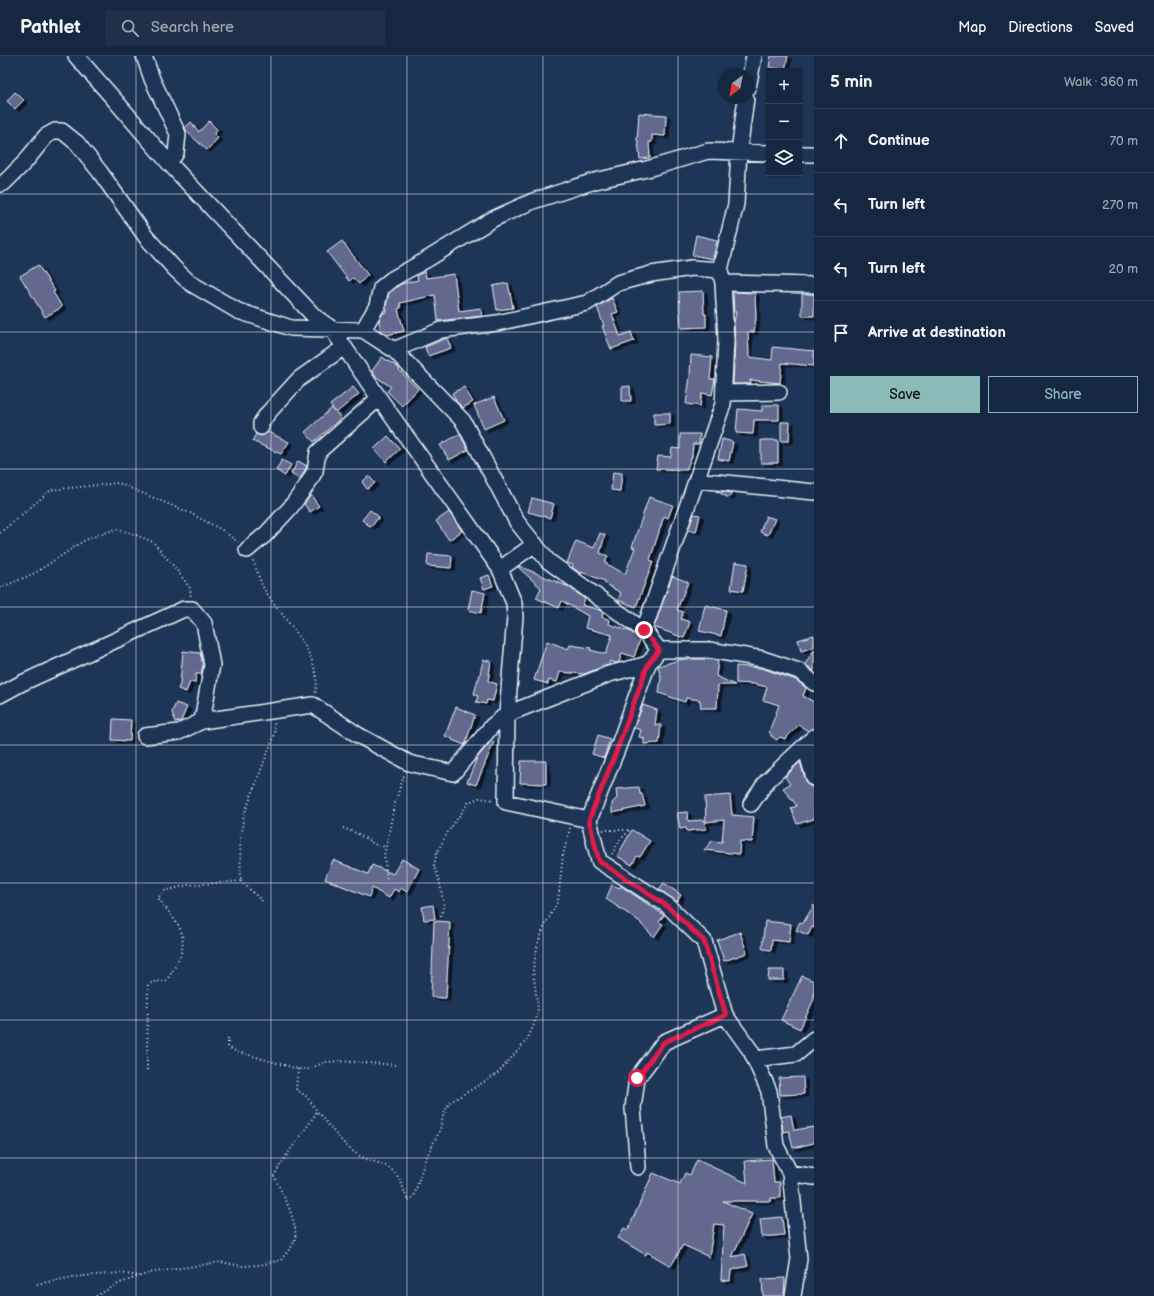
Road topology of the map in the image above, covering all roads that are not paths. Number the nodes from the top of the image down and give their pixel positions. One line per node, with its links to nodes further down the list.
1 (76, 56): 10 (street)
2 (144, 56): 10 (street)
3 (754, 56): 4 (street)
4 (752, 68)
5 (745, 104): 6 (street)
6 (739, 152): 7 (street); 12 (street); 15 (street)
7 (766, 153)
8 (802, 154): 9 (street)
9 (814, 154)
10 (169, 163): 14 (street)
11 (0, 184): 14 (street)
12 (722, 276): 13 (street); 17 (street); 19 (street)
13 (814, 285)
14 (332, 329): 15 (street); 16 (street)
15 (363, 330): 17 (street)
16 (344, 347): 20 (street); 21 (street)
17 (394, 350): 24 (street)
18 (779, 392): 19 (street)
19 (724, 393): 22 (street)
20 (379, 398): 25 (street); 26 (street)
21 (261, 427)
22 (697, 480): 23 (street); 27 (street)
23 (814, 492)
24 (535, 544): 26 (street); 27 (street)
25 (247, 550)
26 (500, 569): 32 (street)
27 (644, 630): 28 (street)
28 (659, 650): 29 (street); 30 (street)
29 (648, 664): 32 (street); 38 (street)
30 (814, 683)
31 (0, 695): 33 (street)
32 (507, 714): 33 (street); 38 (street)
33 (202, 721): 34 (street)
34 (145, 736)
35 (814, 742): 36 (street); 37 (street)
36 (814, 778)
37 (750, 804)
38 (590, 825): 39 (street)
39 (726, 1015): 41 (street); 42 (street)
40 (814, 1039): 41 (street)
41 (755, 1059): 43 (street)
42 (638, 1166)
43 (790, 1173): 44 (street); 45 (street)
44 (814, 1177)
45 (793, 1296)

